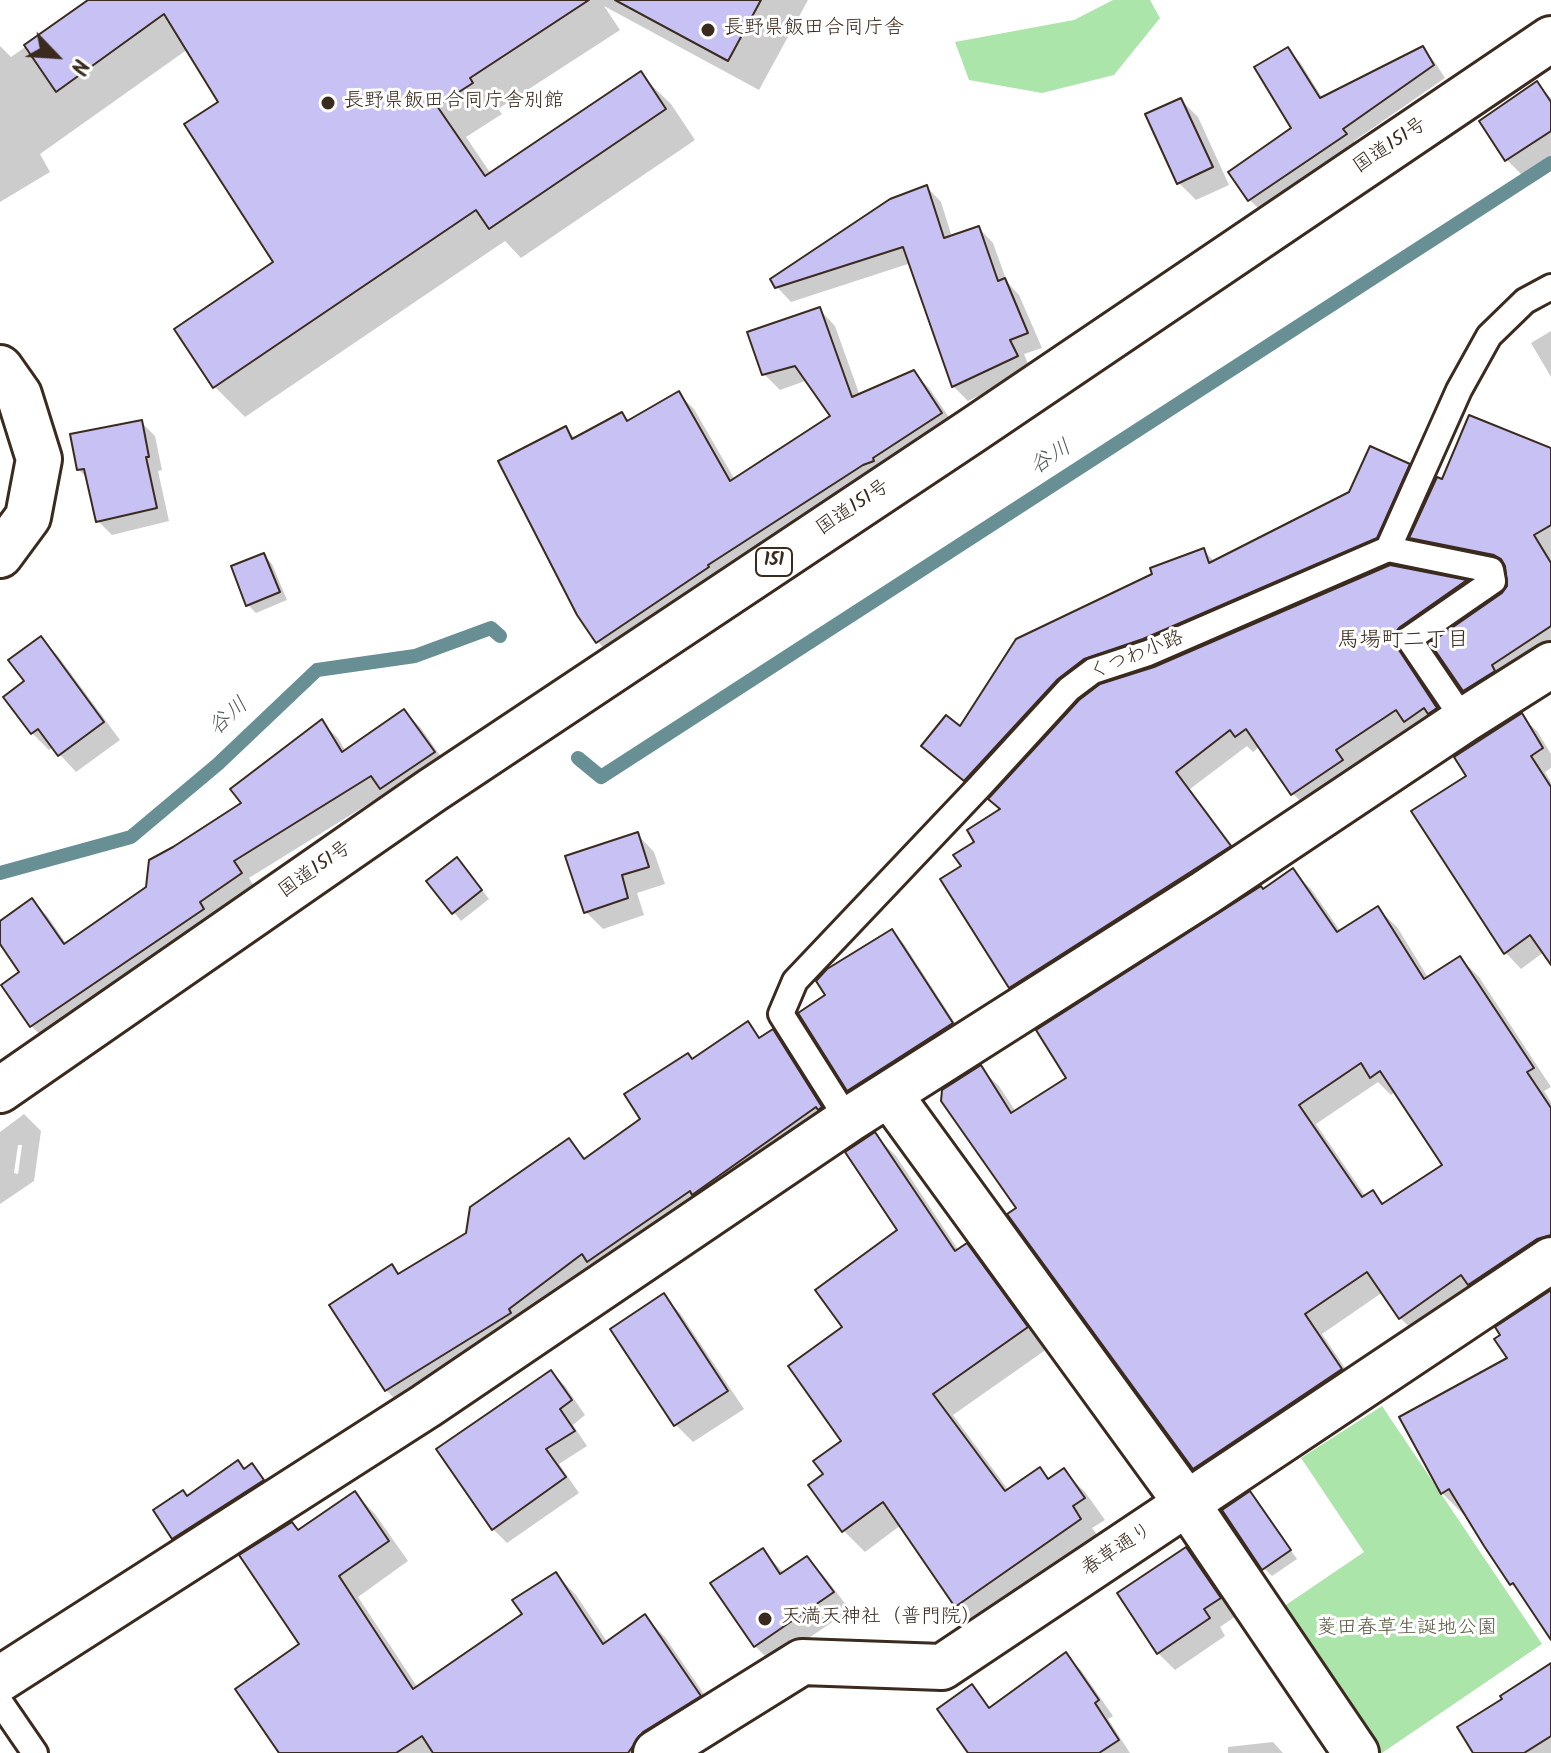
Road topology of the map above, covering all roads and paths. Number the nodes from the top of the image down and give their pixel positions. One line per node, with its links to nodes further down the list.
1 (1551, 39): 8 (main road, 国道151号 / 151)
2 (1551, 287): 4 (lane)
3 (0, 368): 5 (main road)
4 (1388, 549): 7 (lane); 10 (lane, くつわ小路)
5 (0, 555)
6 (1551, 665): 7 (main road)
7 (1464, 720): 9 (main road)
8 (0, 1090)
9 (889, 1094): 10 (main road); 12 (main road)
10 (848, 1120): 13 (main road)
11 (1551, 1260): 12 (main road, 春草通り)
12 (1188, 1505): 16 (main road, 春草通り); 17 (main road)
13 (0, 1679)
14 (0, 1702): 15 (lane)
15 (35, 1753)
16 (656, 1753)
17 (1356, 1753)

